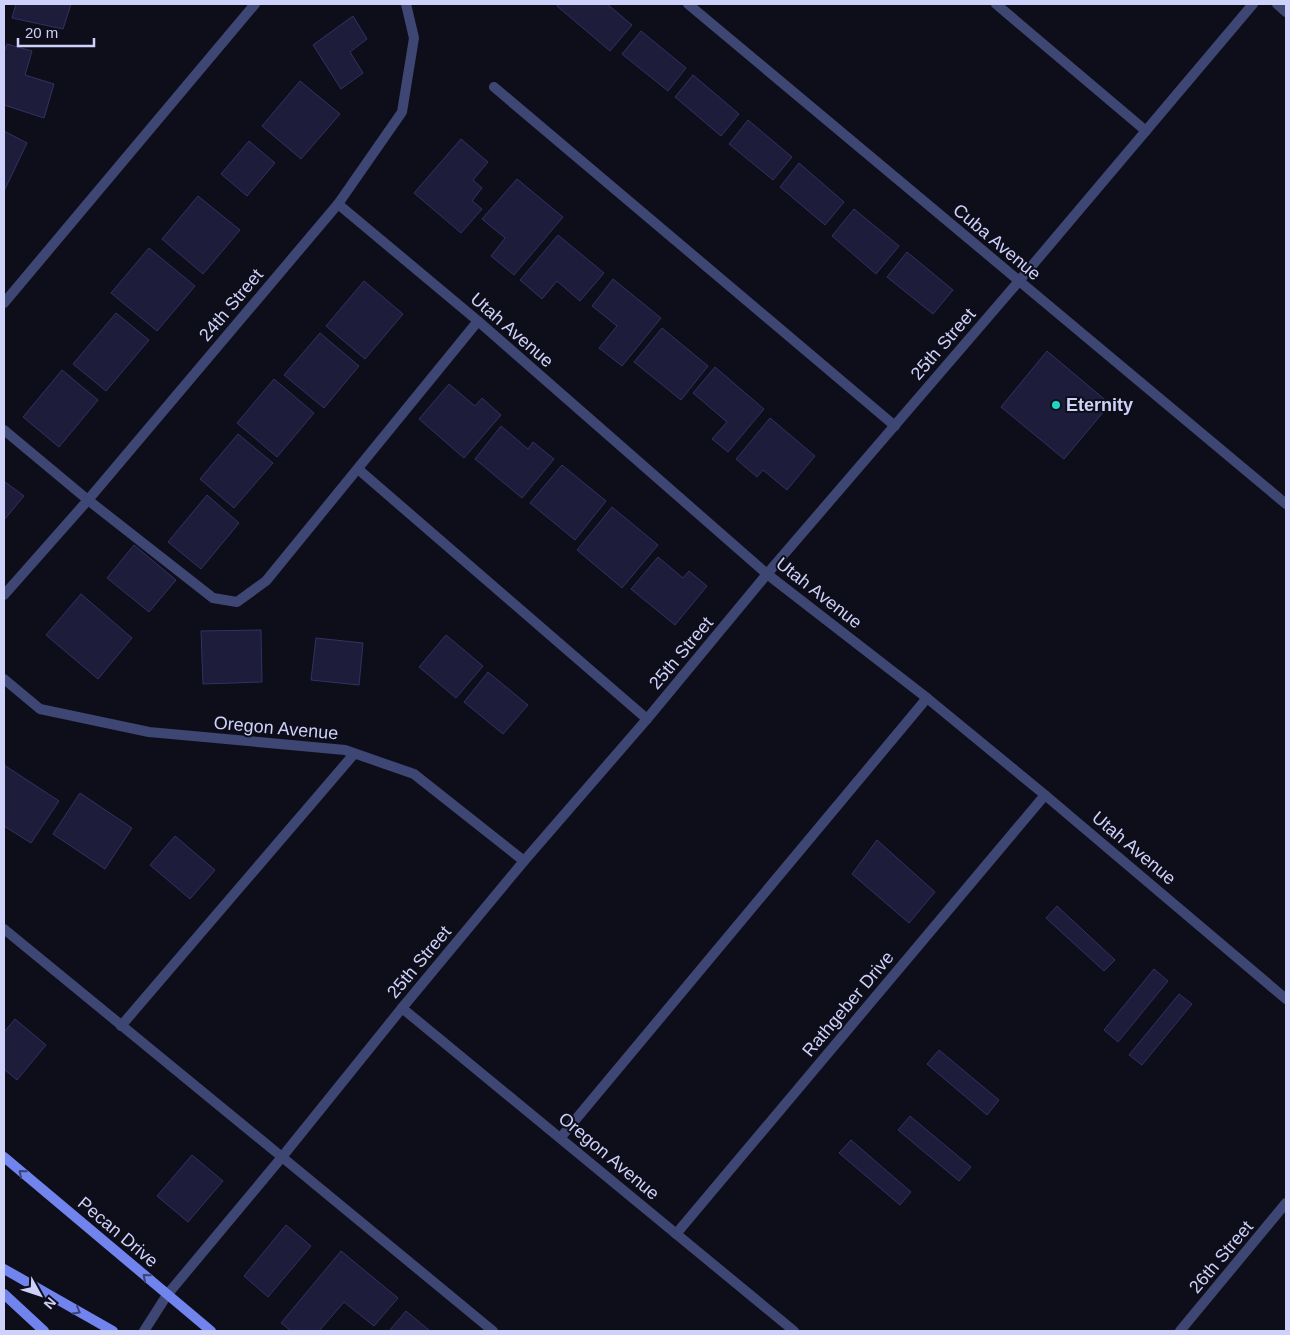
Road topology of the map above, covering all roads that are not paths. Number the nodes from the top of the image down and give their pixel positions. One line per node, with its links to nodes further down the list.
1 (255, 4): 12 (street)
2 (406, 4): 10 (street, 24th Street)
3 (688, 4): 11 (street, Cuba Avenue)
4 (996, 4): 9 (street)
5 (1253, 4): 9 (street, 25th Street)
6 (1276, 4): 7 (street)
7 (1286, 12)
8 (494, 87): 14 (street)
9 (1146, 131): 11 (street, 25th Street)
10 (338, 204): 13 (street, Utah Avenue); 17 (street, 24th Street)
11 (1018, 281): 14 (street, 25th Street); 18 (street, Cuba Avenue)
12 (4, 302)
13 (478, 321): 16 (street); 19 (street, Utah Avenue)
14 (895, 426): 19 (street, 25th Street)
15 (4, 430): 17 (street)
16 (358, 469): 17 (street); 23 (street)
17 (88, 500): 20 (street, 24th Street)
18 (1286, 504)
19 (767, 574): 22 (street, Utah Avenue); 23 (street, 25th Street)
20 (4, 595)
21 (4, 679): 24 (street, Oregon Avenue)
22 (927, 698): 25 (street, Utah Avenue); 31 (street)
23 (647, 719): 26 (street, 25th Street)
24 (354, 754): 26 (street, Oregon Avenue); 30 (street)
25 (1045, 795): 28 (street, Utah Avenue); 35 (street, Rathgeber Drive)
26 (524, 861): 29 (street, 25th Street)
27 (4, 929): 30 (street)
28 (1286, 999)
29 (402, 1008): 31 (street, Oregon Avenue); 32 (street, 25th Street)
30 (121, 1026): 32 (street)
31 (561, 1137): 35 (street, Oregon Avenue)
32 (282, 1156): 38 (street, 25th Street); 43 (street)
33 (4, 1157): 38 (main road, Pecan Drive, one-way to 33)
34 (1286, 1203): 45 (street, 26th Street)
35 (676, 1234): 44 (street, Oregon Avenue)
36 (4, 1270): 40 (main road, one-way to 40)
37 (4, 1294): 39 (main road)
38 (167, 1295): 41 (street, 25th Street); 42 (main road, Pecan Drive)
39 (44, 1331)
40 (113, 1331)
41 (144, 1331)
42 (210, 1331)
43 (493, 1331)
44 (794, 1331)
45 (1180, 1331)

